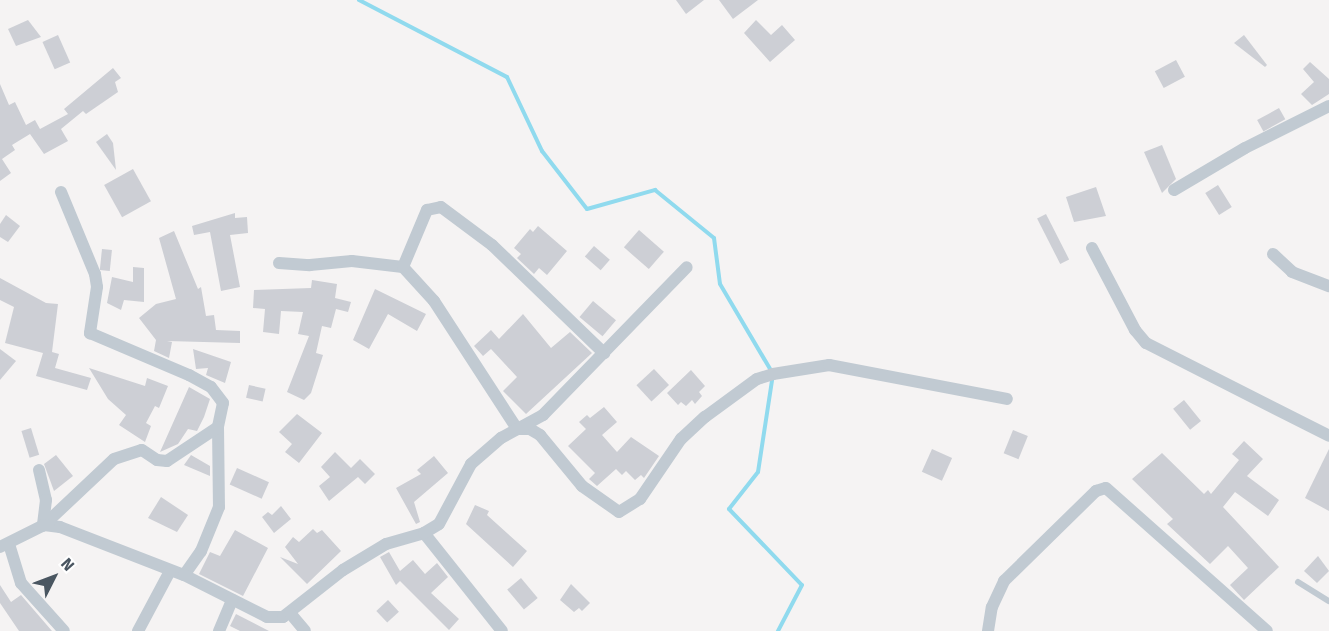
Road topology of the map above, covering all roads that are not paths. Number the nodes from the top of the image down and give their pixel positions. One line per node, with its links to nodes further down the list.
1 (1329, 106): 2 (street)
2 (1174, 190)
3 (61, 192): 12 (street)
4 (1092, 248): 14 (street)
5 (1273, 254): 9 (street)
6 (279, 262): 7 (street)
7 (403, 267): 10 (street); 13 (street)
8 (687, 267): 10 (street)
9 (1329, 286)
10 (604, 353): 13 (street)
11 (1007, 399): 13 (street)
12 (218, 428): 16 (street); 20 (street)
13 (517, 429): 17 (street)
14 (1329, 436)
15 (39, 470): 16 (street)
16 (44, 525): 18 (street); 19 (street)
17 (424, 533): 24 (street); 31 (street)
18 (4, 545): 26 (street)
19 (170, 571): 20 (street); 27 (street)
20 (184, 575): 22 (street)
21 (1298, 582): 23 (lane)
22 (232, 600): 25 (street); 28 (street)
23 (1329, 601)
24 (290, 613): 25 (street); 30 (street)
25 (277, 619): 29 (street)
26 (64, 631)
27 (138, 631)
28 (219, 631)
29 (282, 631)
30 (305, 631)
31 (502, 631)
32 (988, 631): 33 (street)
33 (1267, 631)

